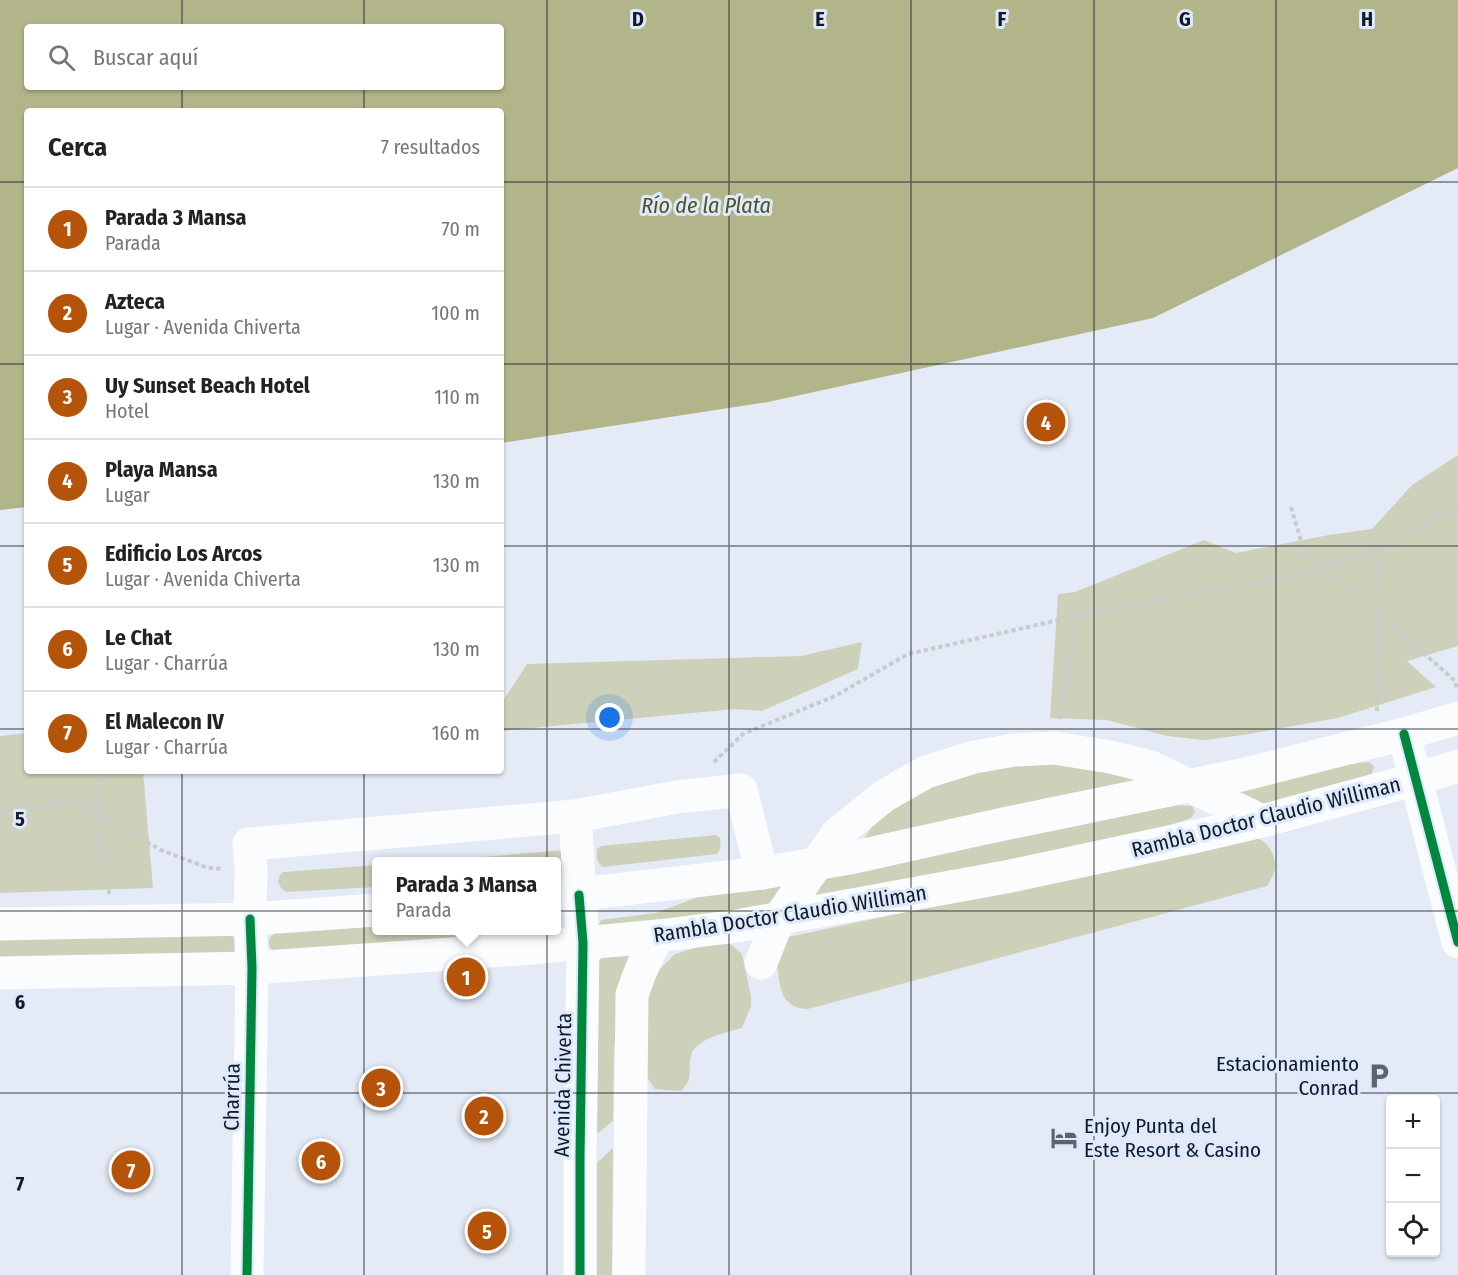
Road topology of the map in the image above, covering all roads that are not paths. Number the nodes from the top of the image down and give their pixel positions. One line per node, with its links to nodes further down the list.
1 (1458, 718): 2 (main road)
2 (1404, 734): 4 (main road); 5 (main road)
3 (1458, 766): 4 (main road, Rambla Doctor Claudio Williman)
4 (1416, 779): 7 (main road, Rambla Doctor Claudio Williman); 8 (main road)
5 (1189, 785): 7 (main road); 9 (main road); 9 (main road)
6 (575, 816): 10 (main road); 11 (main road, Avenida Chiverta); 13 (main road, Charrúa)
7 (1262, 821): 14 (main road, Rambla Doctor Claudio Williman)
8 (1446, 846): 17 (main road)
9 (815, 864): 10 (main road); 14 (main road)
10 (762, 873): 11 (main road)
11 (568, 896): 18 (main road, Avenida Chiverta)
12 (372, 910): 13 (main road)
13 (250, 919): 15 (main road); 20 (main road, Charrúa)
14 (778, 920): 16 (main road, Rambla Doctor Claudio Williman); 19 (main road)
15 (0, 924)
16 (658, 936): 18 (main road, Rambla Doctor Claudio Williman); 22 (main road)
17 (1458, 942)
18 (583, 943): 20 (main road, Rambla Doctor Claudio Williman); 23 (main road, Avenida Chiverta)
19 (761, 963)
20 (252, 968): 21 (main road, Rambla Doctor Claudio Williman); 24 (main road, Charrúa)
21 (0, 973)
22 (631, 1116): 23 (main road); 26 (main road)
23 (580, 1157): 25 (main road, Avenida Chiverta)
24 (247, 1275)
25 (580, 1275)
26 (629, 1275)

